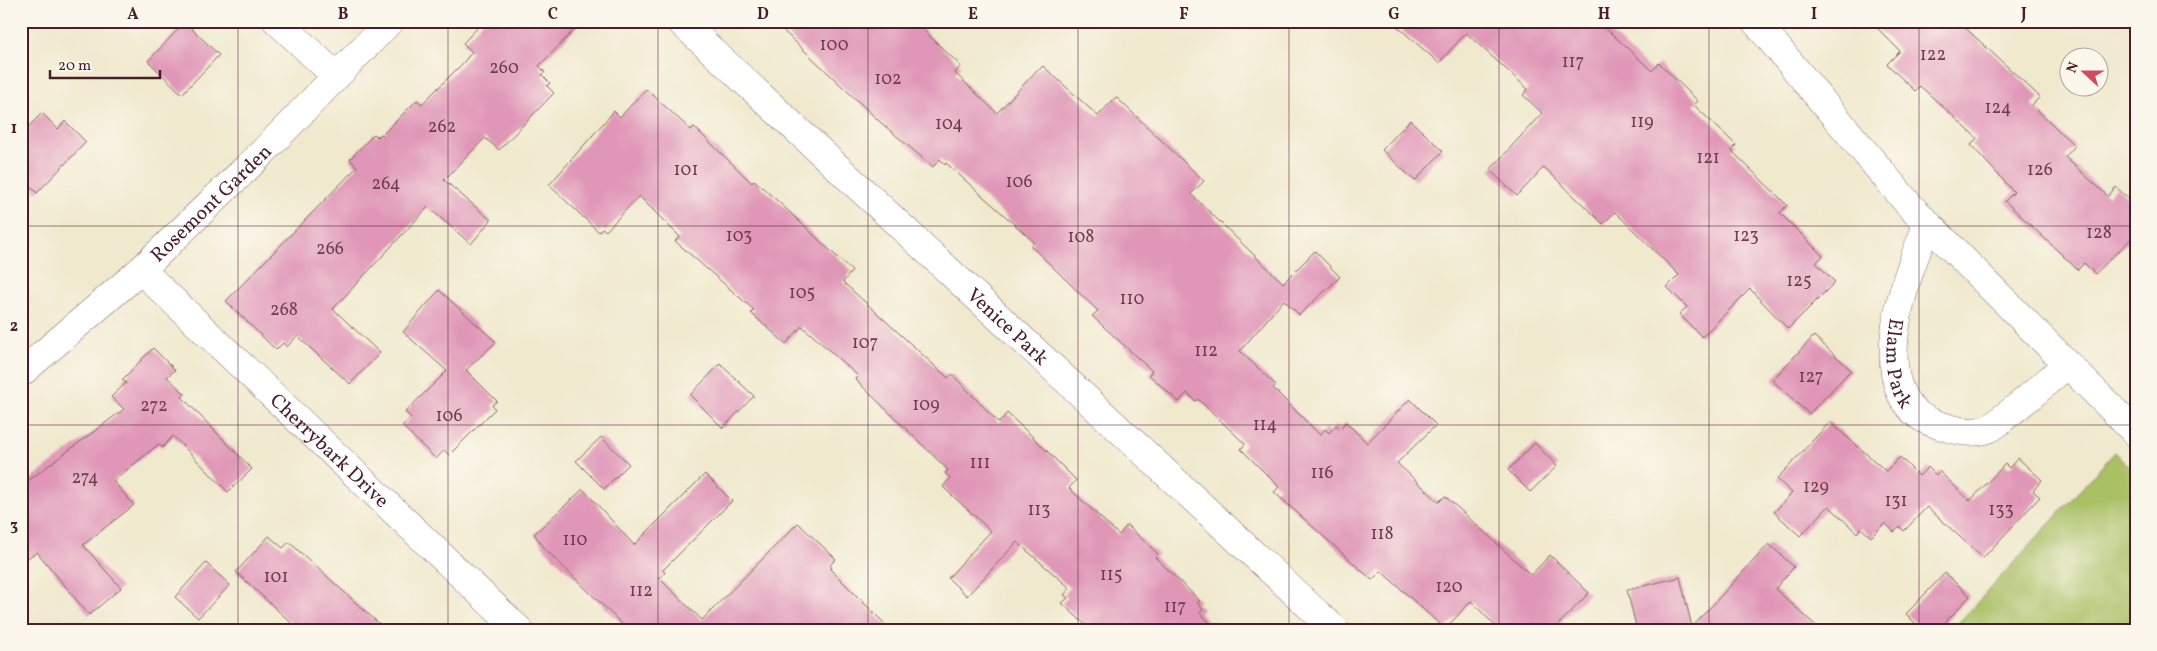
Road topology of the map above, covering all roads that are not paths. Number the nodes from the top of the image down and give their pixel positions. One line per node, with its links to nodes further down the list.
1 (277, 21): 5 (street)
2 (390, 21): 5 (street, Rosemont Garden)
3 (680, 21): 12 (street, Venice Park)
4 (1755, 21): 6 (street)
5 (336, 76): 7 (street, Rosemont Garden)
6 (1928, 224): 8 (street); 8 (street, Elam Park)
7 (141, 270): 9 (street, Rosemont Garden); 11 (street, Cherrybark Drive)
8 (2067, 364): 10 (street)
9 (21, 373)
10 (2136, 433)
11 (519, 630)
12 (1335, 630)

